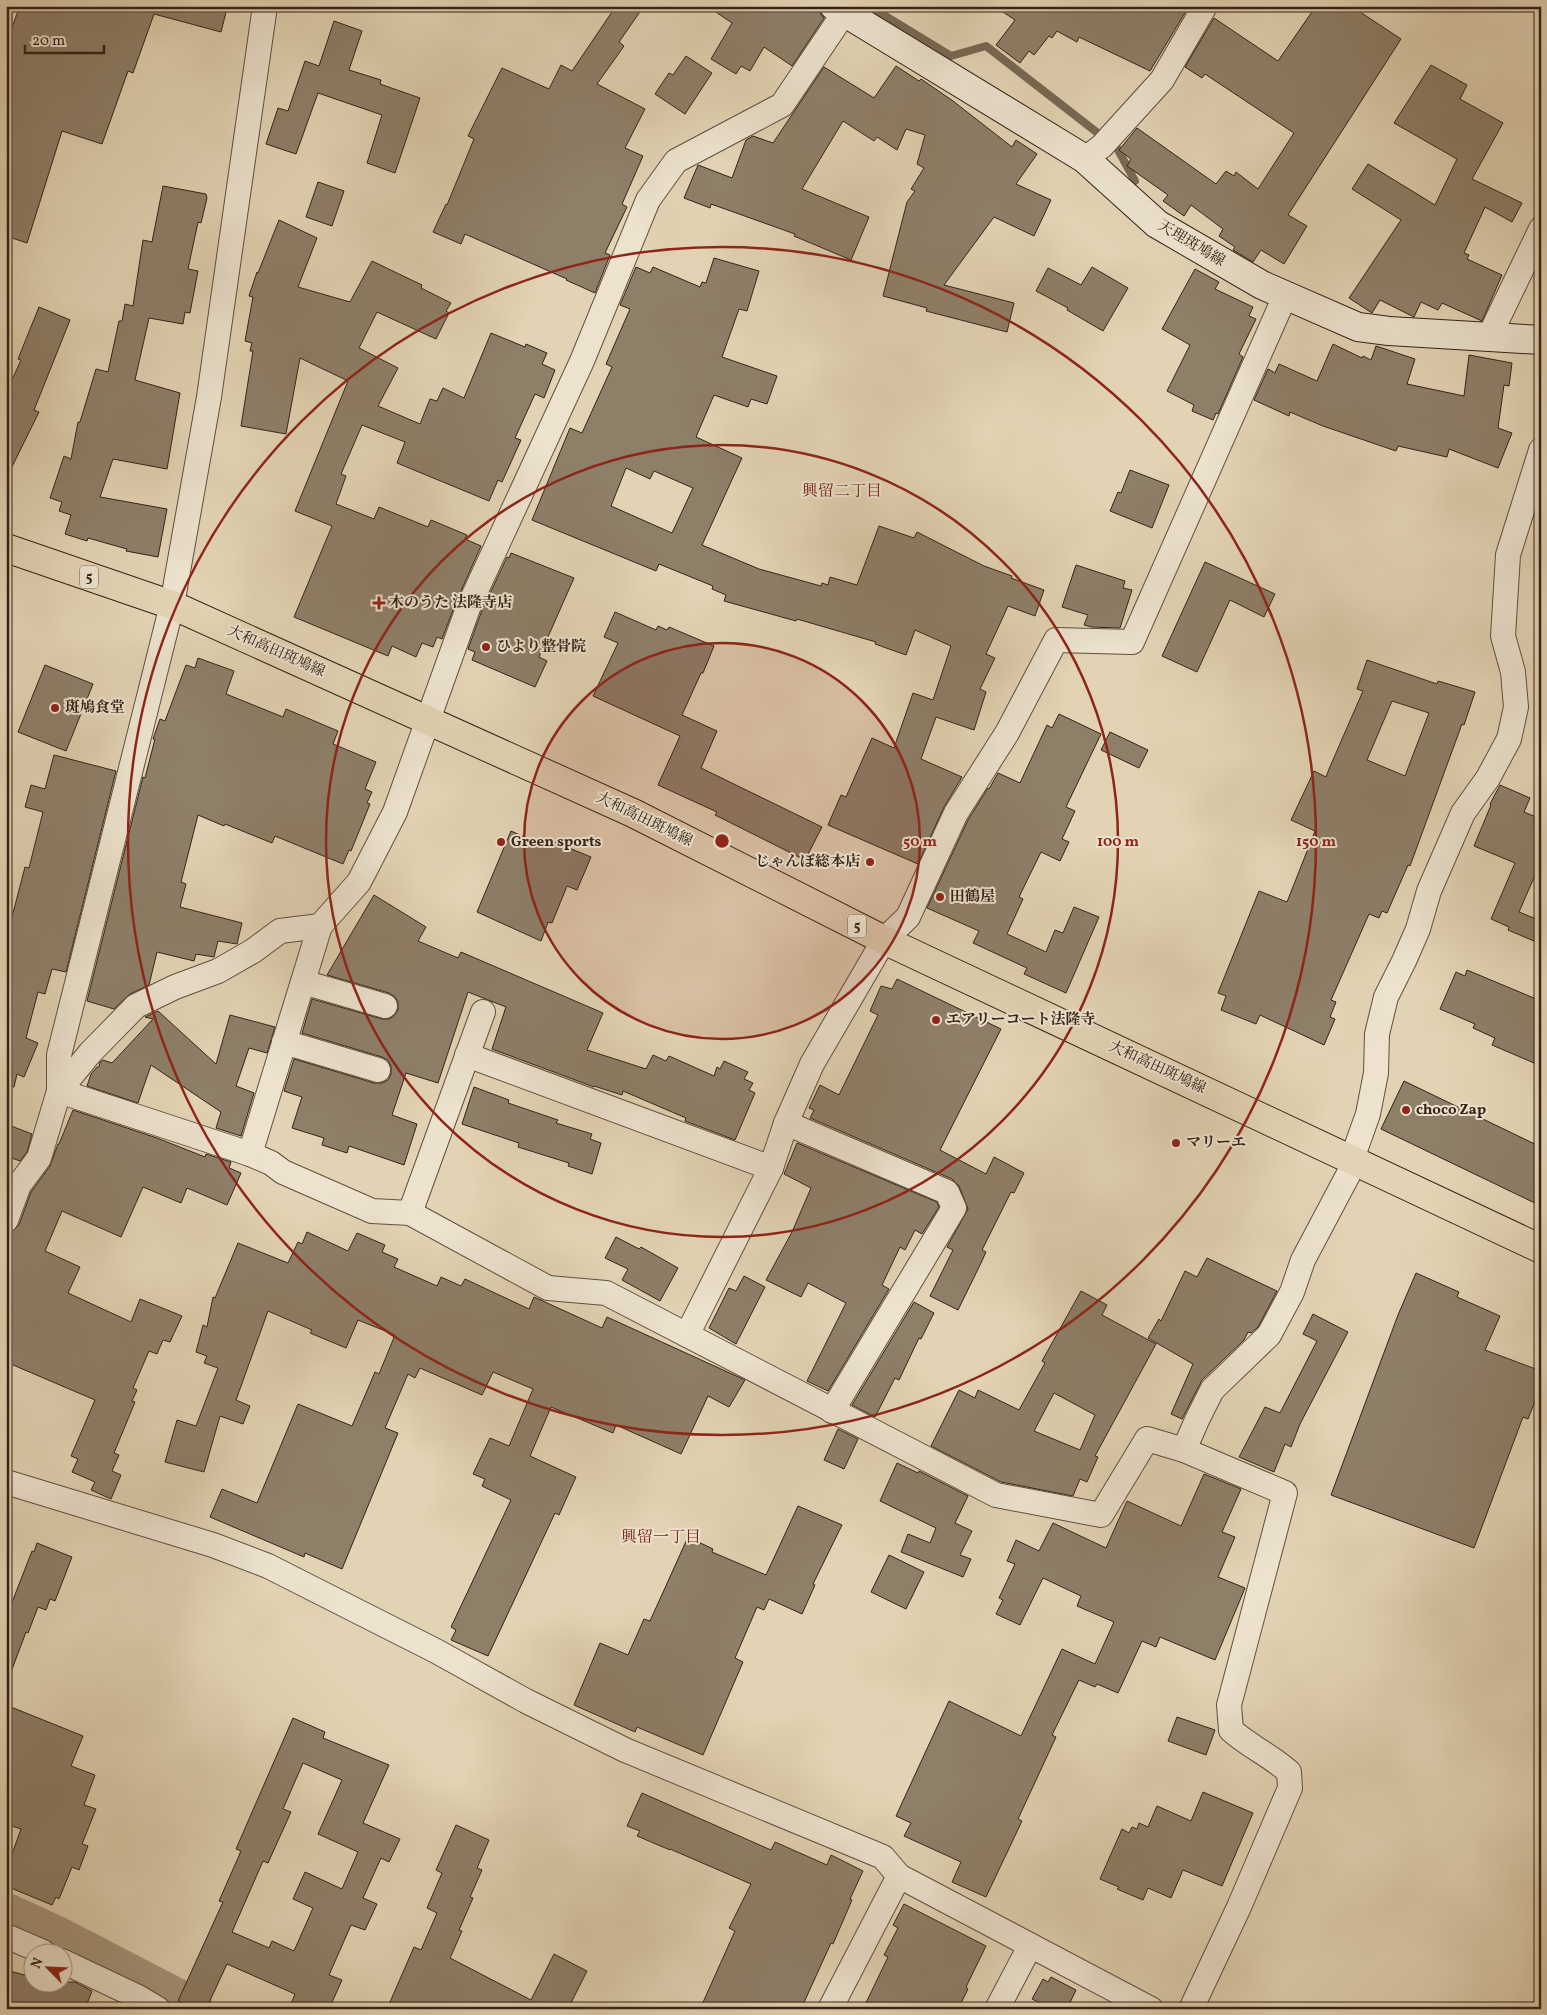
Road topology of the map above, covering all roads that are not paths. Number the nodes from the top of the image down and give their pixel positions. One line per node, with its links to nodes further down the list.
1 (265, 6): 11 (street)
2 (1205, 6): 4 (street)
3 (839, 10): 4 (main road, 天理斑鳩線); 12 (street)
4 (1094, 152): 6 (main road, 天理斑鳩線)
5 (1541, 229): 7 (street)
6 (1285, 296): 7 (main road, 天理斑鳩線); 14 (street)
7 (1489, 337): 8 (main road, 天理斑鳩線)
8 (1541, 340)
9 (1541, 450): 24 (street)
10 (6, 548): 11 (main road, 大和高田斑鳩線 / 5)
11 (172, 605): 12 (main road, 大和高田斑鳩線 / 5); 21 (street)
12 (428, 720): 13 (street); 14 (main road, 大和高田斑鳩線 / 5)
13 (320, 926): 15 (street); 21 (street)
14 (884, 940): 22 (street); 24 (main road, 大和高田斑鳩線 / 5)
15 (303, 982): 16 (street); 18 (street)
16 (385, 1006)
17 (483, 1012): 19 (street)
18 (284, 1042): 20 (street); 23 (street)
19 (467, 1055): 25 (street); 26 (street)
20 (378, 1070)
21 (59, 1090): 23 (street); 27 (street)
22 (786, 1123): 25 (street); 30 (street)
23 (250, 1154): 26 (street)
24 (1354, 1159): 28 (main road, 大和高田斑鳩線 / 5); 31 (street)
25 (771, 1168): 29 (street)
26 (410, 1213): 29 (street)
27 (6, 1220)
28 (1541, 1249)
29 (687, 1335): 30 (street)
30 (832, 1411): 31 (street)
31 (1184, 1450): 42 (street)
32 (6, 1482): 33 (street)
33 (899, 1876): 36 (street); 39 (street)
34 (6, 1936): 35 (street)
35 (22, 1943)
36 (1030, 1946): 40 (street); 41 (street)
37 (72, 1966): 38 (street)
38 (158, 2009)
39 (830, 2009)
40 (997, 2009)
41 (1152, 2009)
42 (1192, 2009)

